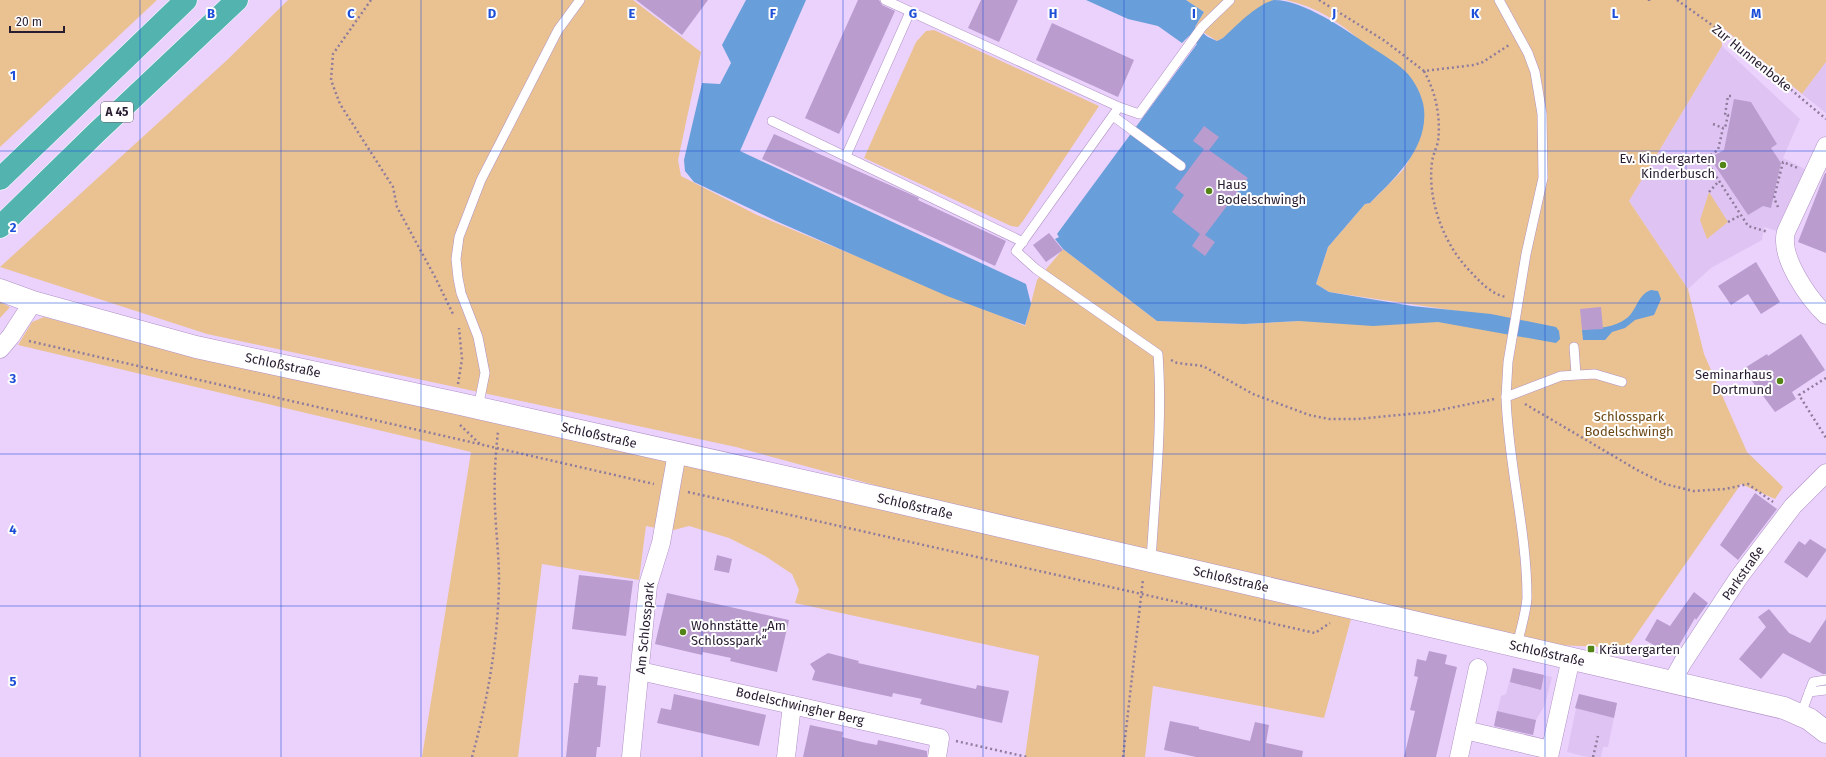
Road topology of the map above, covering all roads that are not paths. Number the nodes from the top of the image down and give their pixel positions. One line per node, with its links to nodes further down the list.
1 (186, 0): 14 (highway, A 45)
2 (237, 0): 15 (highway, A 45)
3 (580, 0): 24 (lane)
4 (884, 0): 7 (lane)
5 (1230, 0): 8 (lane)
6 (1498, 0): 23 (lane)
7 (910, 12): 8 (lane); 12 (lane)
8 (1119, 107): 9 (lane)
9 (1112, 116): 13 (lane); 16 (lane)
10 (772, 121): 12 (lane)
11 (1826, 146): 18 (street)
12 (846, 156): 16 (lane)
13 (1181, 166)
14 (0, 179)
15 (0, 228)
16 (1023, 242): 27 (lane)
17 (16, 296): 20 (street); 24 (street, Schloßstraße)
18 (1826, 315)
19 (1574, 347): 21 (lane)
20 (0, 349)
21 (1576, 374): 22 (lane); 23 (lane)
22 (1622, 382)
23 (1506, 397): 28 (lane)
24 (478, 408): 25 (street, Schloßstraße)
25 (677, 453): 27 (street, Schloßstraße); 31 (street, Am Schlosspark)
26 (1826, 473): 33 (street, Parkstraße)
27 (1148, 560): 28 (street, Schloßstraße)
28 (1517, 646): 29 (street, Schloßstraße)
29 (1571, 658): 33 (street, Schloßstraße); 40 (street)
30 (1478, 668): 38 (street)
31 (640, 671): 36 (street, Bodelschwingher Berg); 41 (street, Am Schlosspark)
32 (1826, 680): 35 (lane)
33 (1672, 682): 37 (street, Schloßstraße)
34 (1826, 690): 35 (lane)
35 (1809, 692): 37 (lane)
36 (792, 705): 42 (street); 43 (street, Bodelschwingher Berg)
37 (1801, 714): 39 (street, Schloßstraße)
38 (1465, 730): 40 (street); 44 (street)
39 (1826, 732)
40 (1550, 753)
41 (631, 757)
42 (786, 757)
43 (937, 757)
44 (1459, 757)

